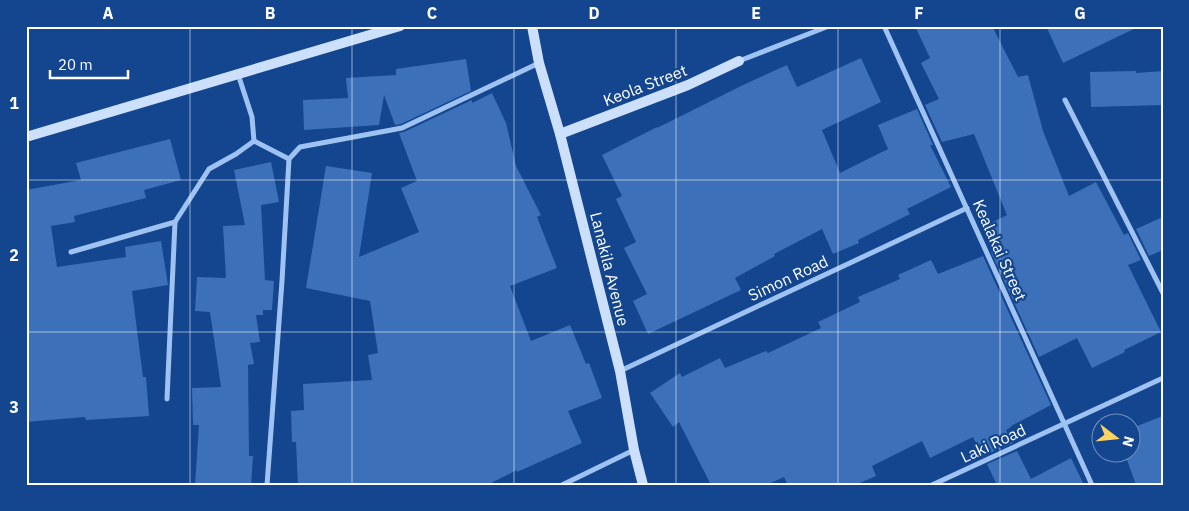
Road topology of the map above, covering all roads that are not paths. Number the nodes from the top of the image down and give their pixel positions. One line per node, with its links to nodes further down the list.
1 (400, 26): 7 (street)
2 (532, 26): 6 (street, Lanakila Avenue)
3 (829, 26): 5 (street)
4 (884, 26): 13 (street, Kealakai Street)
5 (739, 61): 9 (street, Keola Street)
6 (539, 63): 9 (street, Lanakila Avenue); 12 (street)
7 (238, 74): 10 (street); 11 (street)
8 (1065, 100): 16 (street)
9 (560, 134): 17 (street, Lanakila Avenue)
10 (26, 137)
11 (254, 141): 12 (street); 14 (street)
12 (289, 159): 22 (street)
13 (967, 208): 17 (street, Simon Road); 20 (street, Kealakai Street)
14 (175, 222): 15 (street); 19 (street)
15 (71, 252)
16 (1163, 293)
17 (620, 371): 21 (street, Lanakila Avenue)
18 (1163, 378): 20 (street, Laki Road)
19 (167, 399)
20 (1064, 424): 25 (street, Laki Road); 26 (street, Kealakai Street)
21 (634, 450): 23 (street); 24 (street, Lanakila Avenue)
22 (267, 485)
23 (562, 485)
24 (643, 485)
25 (932, 485)
26 (1092, 485)

